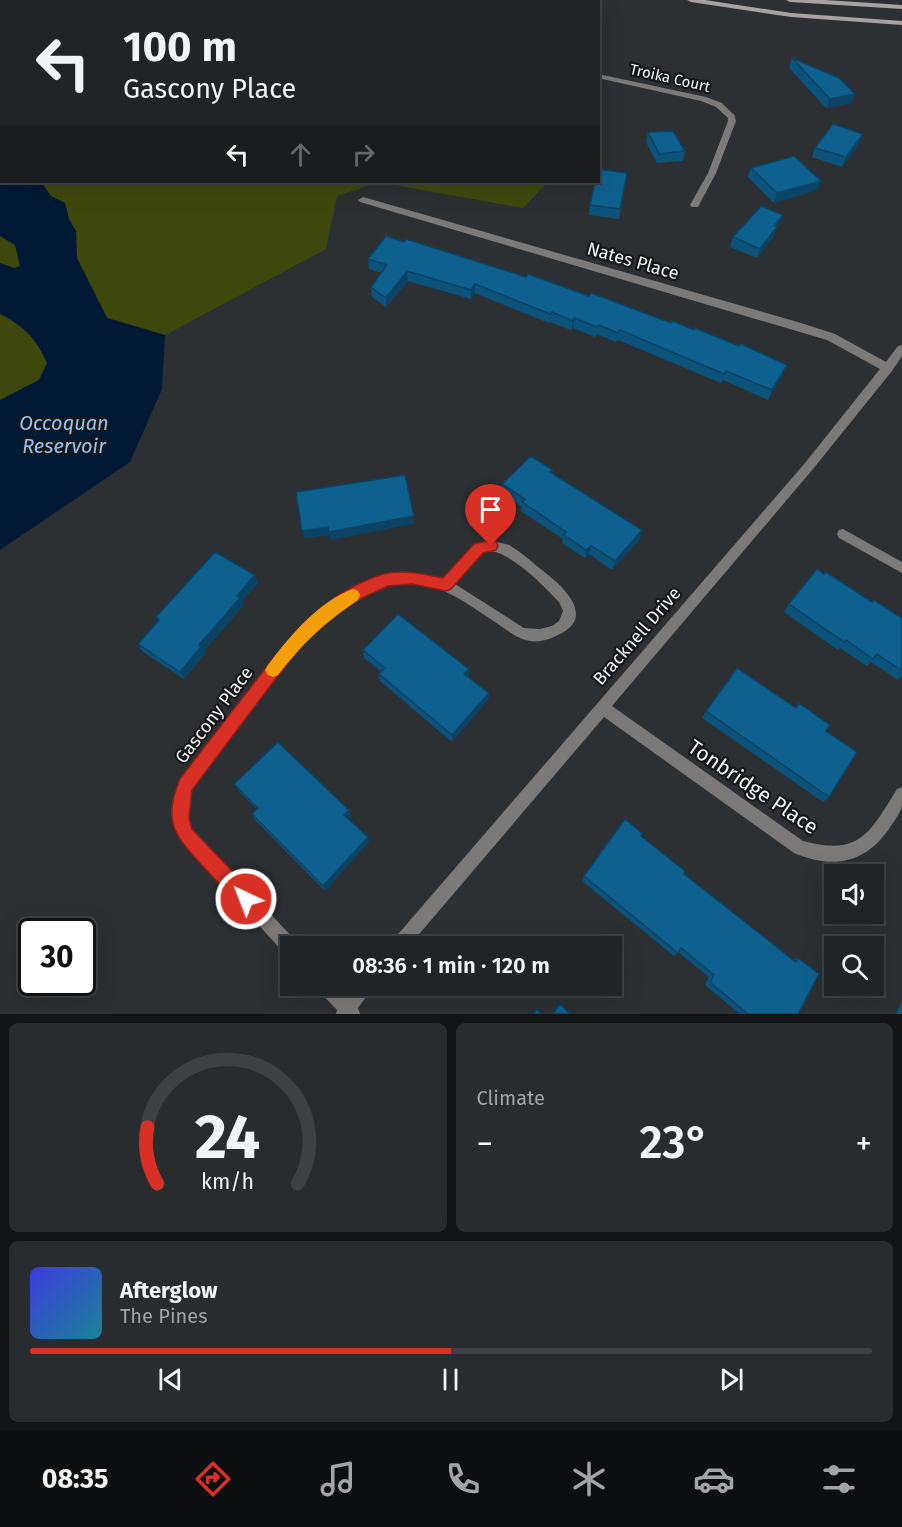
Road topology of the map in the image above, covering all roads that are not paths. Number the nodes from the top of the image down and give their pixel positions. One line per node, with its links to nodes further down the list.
1 (691, 0): 4 (street)
2 (790, 0): 3 (street)
3 (902, 7)
4 (902, 23)
5 (600, 76): 7 (street, Troika Court)
6 (363, 200): 9 (street, Nates Place)
7 (695, 205)
8 (902, 349): 9 (street, Bracknell Drive)
9 (888, 368): 13 (street, Bracknell Drive)
10 (843, 534): 11 (street)
11 (902, 568)
12 (446, 585): 12 (street, Gascony Place); 15 (street, Gascony Place)
13 (602, 707): 14 (street, Tonbridge Place); 16 (street, Bracknell Drive)
14 (902, 794)
15 (280, 936)
16 (407, 936)
17 (334, 996): 19 (street)
18 (359, 996): 19 (street)
19 (347, 1012)

